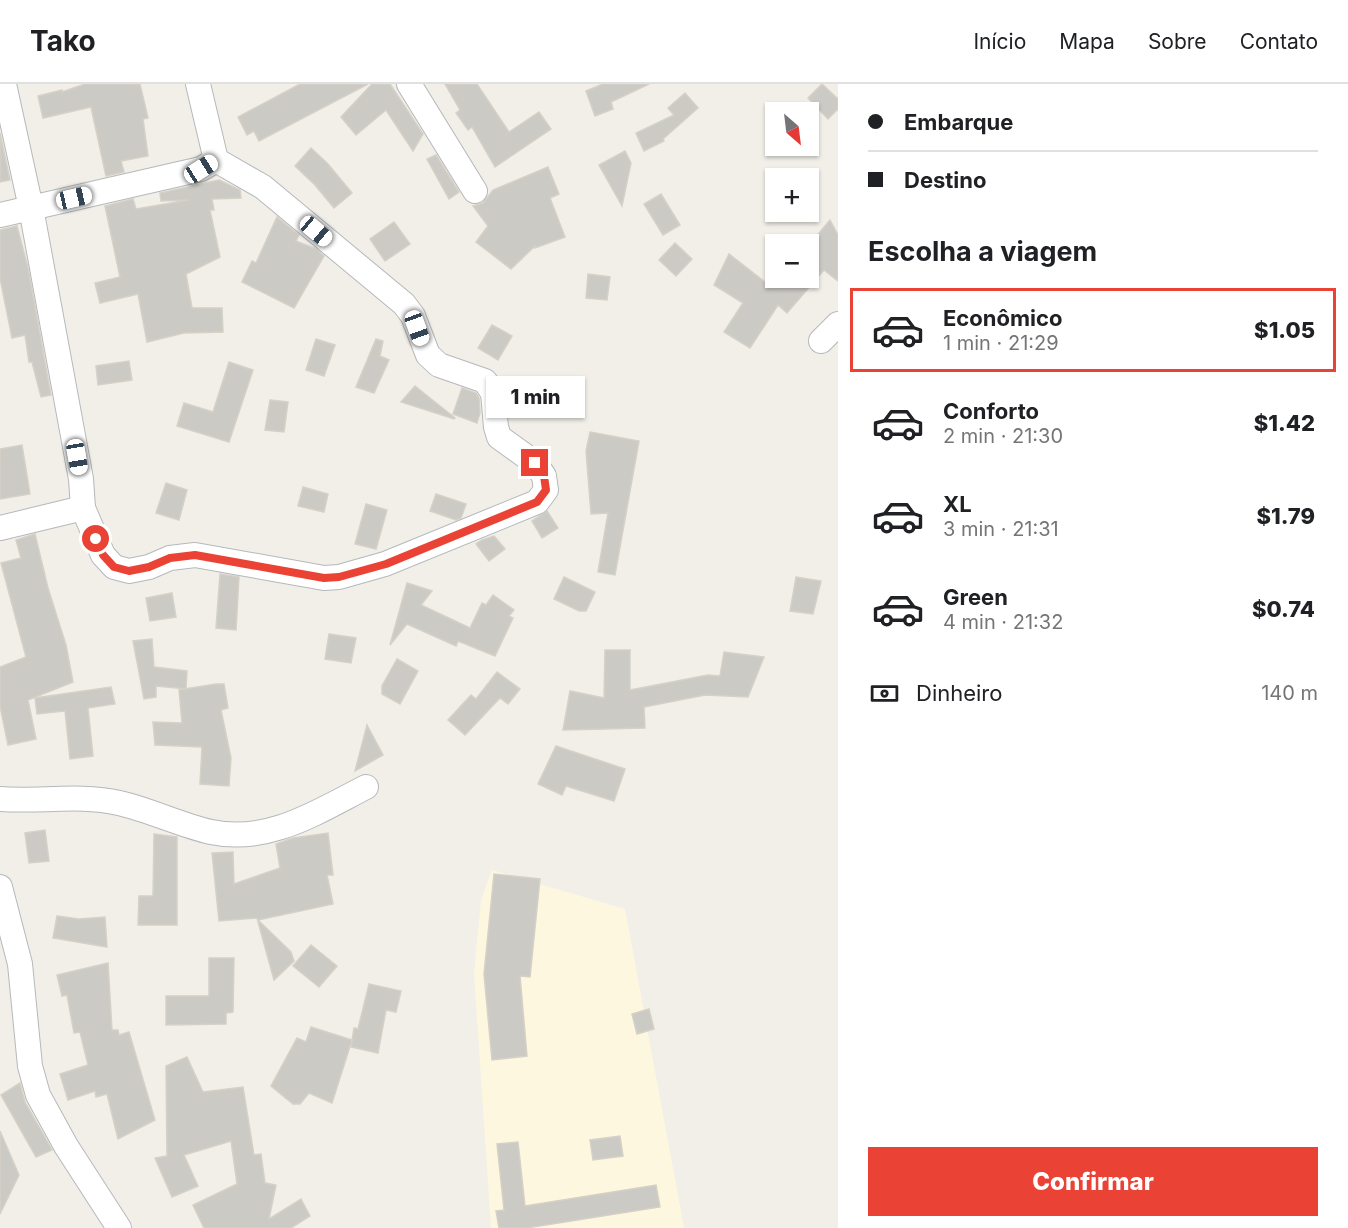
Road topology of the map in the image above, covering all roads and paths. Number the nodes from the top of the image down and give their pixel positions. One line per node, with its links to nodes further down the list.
1 (4, 84): 6 (street)
2 (198, 84): 4 (street)
3 (409, 84): 5 (street)
4 (216, 160): 6 (street); 10 (street)
5 (475, 191)
6 (31, 208): 7 (street); 10 (street)
7 (0, 215)
8 (838, 324): 9 (street)
9 (821, 341)
10 (83, 508): 11 (street)
11 (0, 528)
12 (366, 787): 13 (street)
13 (0, 799)
14 (0, 887): 15 (street)
15 (119, 1228)

